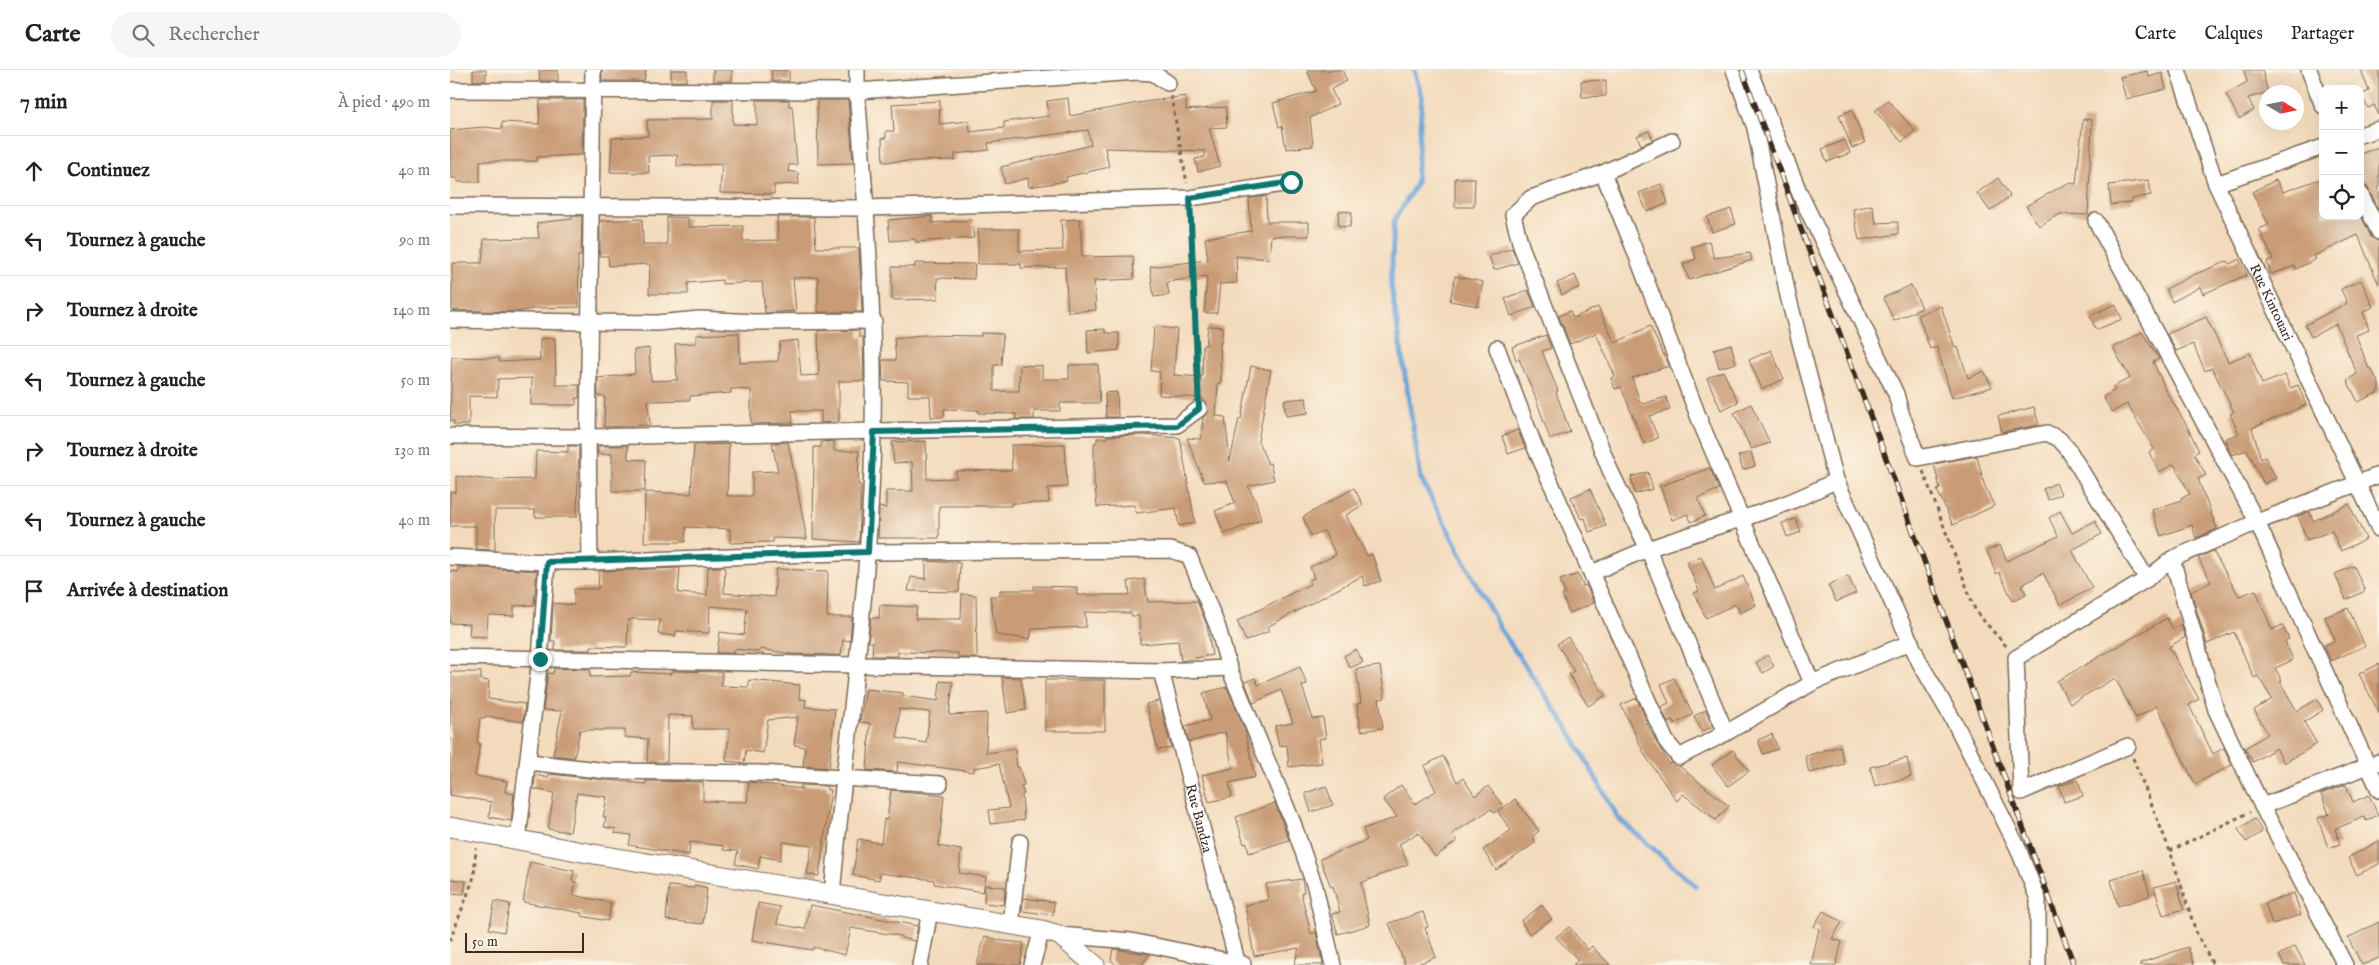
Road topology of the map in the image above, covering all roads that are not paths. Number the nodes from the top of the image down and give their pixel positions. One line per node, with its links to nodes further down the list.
1 (593, 70): 9 (street)
2 (857, 70): 10 (street)
3 (1734, 70): 34 (street)
4 (1748, 70): 46 (street)
5 (2178, 70): 18 (street, Rue Kintouari)
6 (2309, 70): 11 (street)
7 (1168, 83): 10 (street)
8 (450, 90): 9 (street)
9 (593, 90): 10 (street); 21 (street)
10 (857, 91): 22 (street)
11 (2319, 96)
12 (2379, 129): 13 (street)
13 (2364, 134)
14 (1672, 141): 16 (street)
15 (2319, 149): 18 (street)
16 (1603, 173): 36 (street); 39 (street)
17 (1291, 182): 22 (street)
18 (2216, 184): 35 (street, Rue Kintouari)
19 (2364, 201): 24 (street)
20 (450, 206): 21 (street)
21 (592, 208): 22 (street); 27 (street)
22 (866, 208): 26 (street)
23 (2096, 221): 37 (street)
24 (2379, 232)
25 (450, 320): 27 (street)
26 (874, 320): 27 (street); 30 (street)
27 (589, 322): 32 (street)
28 (1497, 348): 45 (street)
29 (1199, 409): 30 (street)
30 (874, 432): 32 (street); 40 (street)
31 (450, 436): 32 (street)
32 (588, 437): 44 (street)
33 (2379, 475): 35 (street)
34 (1836, 480): 36 (street); 47 (street)
35 (2357, 483): 37 (street); 38 (street, Rue Kintouari)
36 (1743, 519): 39 (street); 53 (street)
37 (2257, 522): 42 (street); 57 (street)
38 (2379, 529)
39 (1648, 549): 45 (street); 54 (street)
40 (868, 552): 44 (street); 50 (street); 51 (street)
41 (450, 557): 43 (street)
42 (2172, 559): 46 (street); 61 (street)
43 (547, 562): 44 (street); 49 (street)
44 (590, 562)
45 (1592, 573): 54 (street)
46 (2147, 579): 55 (street)
47 (1911, 642): 53 (street); 74 (street)
48 (450, 657): 49 (street)
49 (540, 659): 50 (street); 56 (street)
50 (856, 666): 52 (street); 58 (street)
51 (1229, 668): 52 (street); 73 (street)
52 (1161, 671): 69 (street, Rue Bandza)
53 (1812, 683): 54 (street)
54 (1726, 733)
55 (2128, 746)
56 (528, 762): 58 (street); 63 (street)
57 (2374, 764): 60 (street); 61 (street)
58 (843, 778): 59 (street); 65 (street)
59 (940, 784)
60 (2379, 790)
61 (2262, 806): 75 (street)
62 (450, 827): 63 (street)
63 (518, 839): 65 (street)
64 (1020, 842): 67 (street)
65 (832, 894): 66 (street)
66 (930, 911): 67 (street); 70 (street)
67 (1012, 925): 68 (street)
68 (1050, 932): 69 (street); 71 (street); 72 (street)
69 (1239, 964)
70 (920, 965)
71 (1032, 965)
72 (1095, 965)
73 (1333, 965)
74 (2038, 965)
75 (2345, 965)

